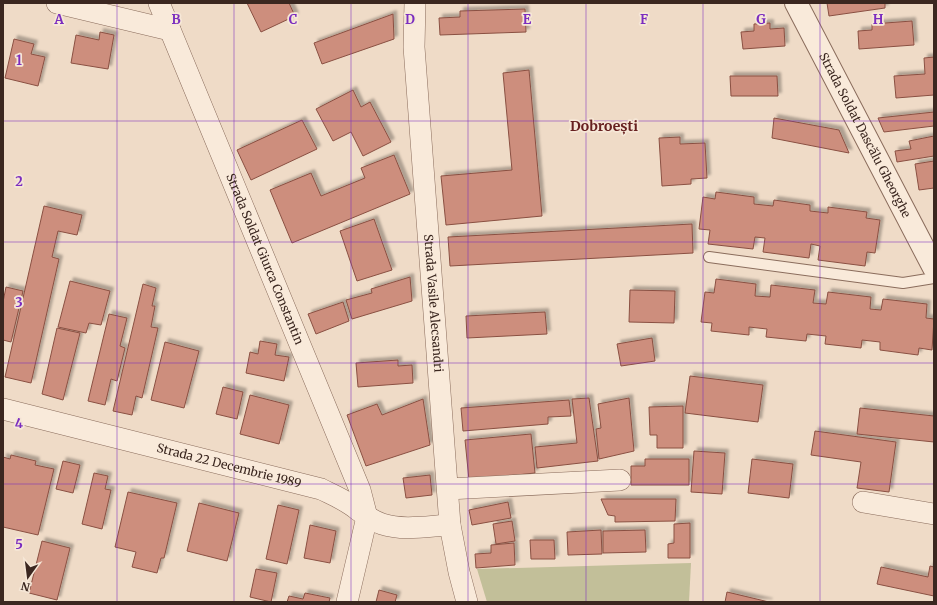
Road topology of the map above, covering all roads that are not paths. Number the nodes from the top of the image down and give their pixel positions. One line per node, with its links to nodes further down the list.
1 (57, 3): 5 (street)
2 (159, 3): 5 (street, Strada Soldat Giurca Constantin)
3 (415, 3): 11 (street, Strada Vasile Alecsandri)
4 (796, 3): 7 (street, Strada Soldat Dascălu Gheorghe)
5 (170, 30): 14 (street, Strada Soldat Giurca Constantin)
6 (709, 257): 8 (lane)
7 (934, 268)
8 (934, 278)
9 (3, 408): 14 (street, Strada 22 Decembrie 1989)
10 (620, 480): 11 (street)
11 (448, 489): 15 (street, Strada Vasile Alecsandri)
12 (863, 502): 13 (street)
13 (934, 514)
14 (367, 517): 15 (street, Strada 22 Decembrie 1989); 16 (street)
15 (450, 525): 17 (street, Strada Vasile Alecsandri)
16 (347, 602)
17 (467, 602)

